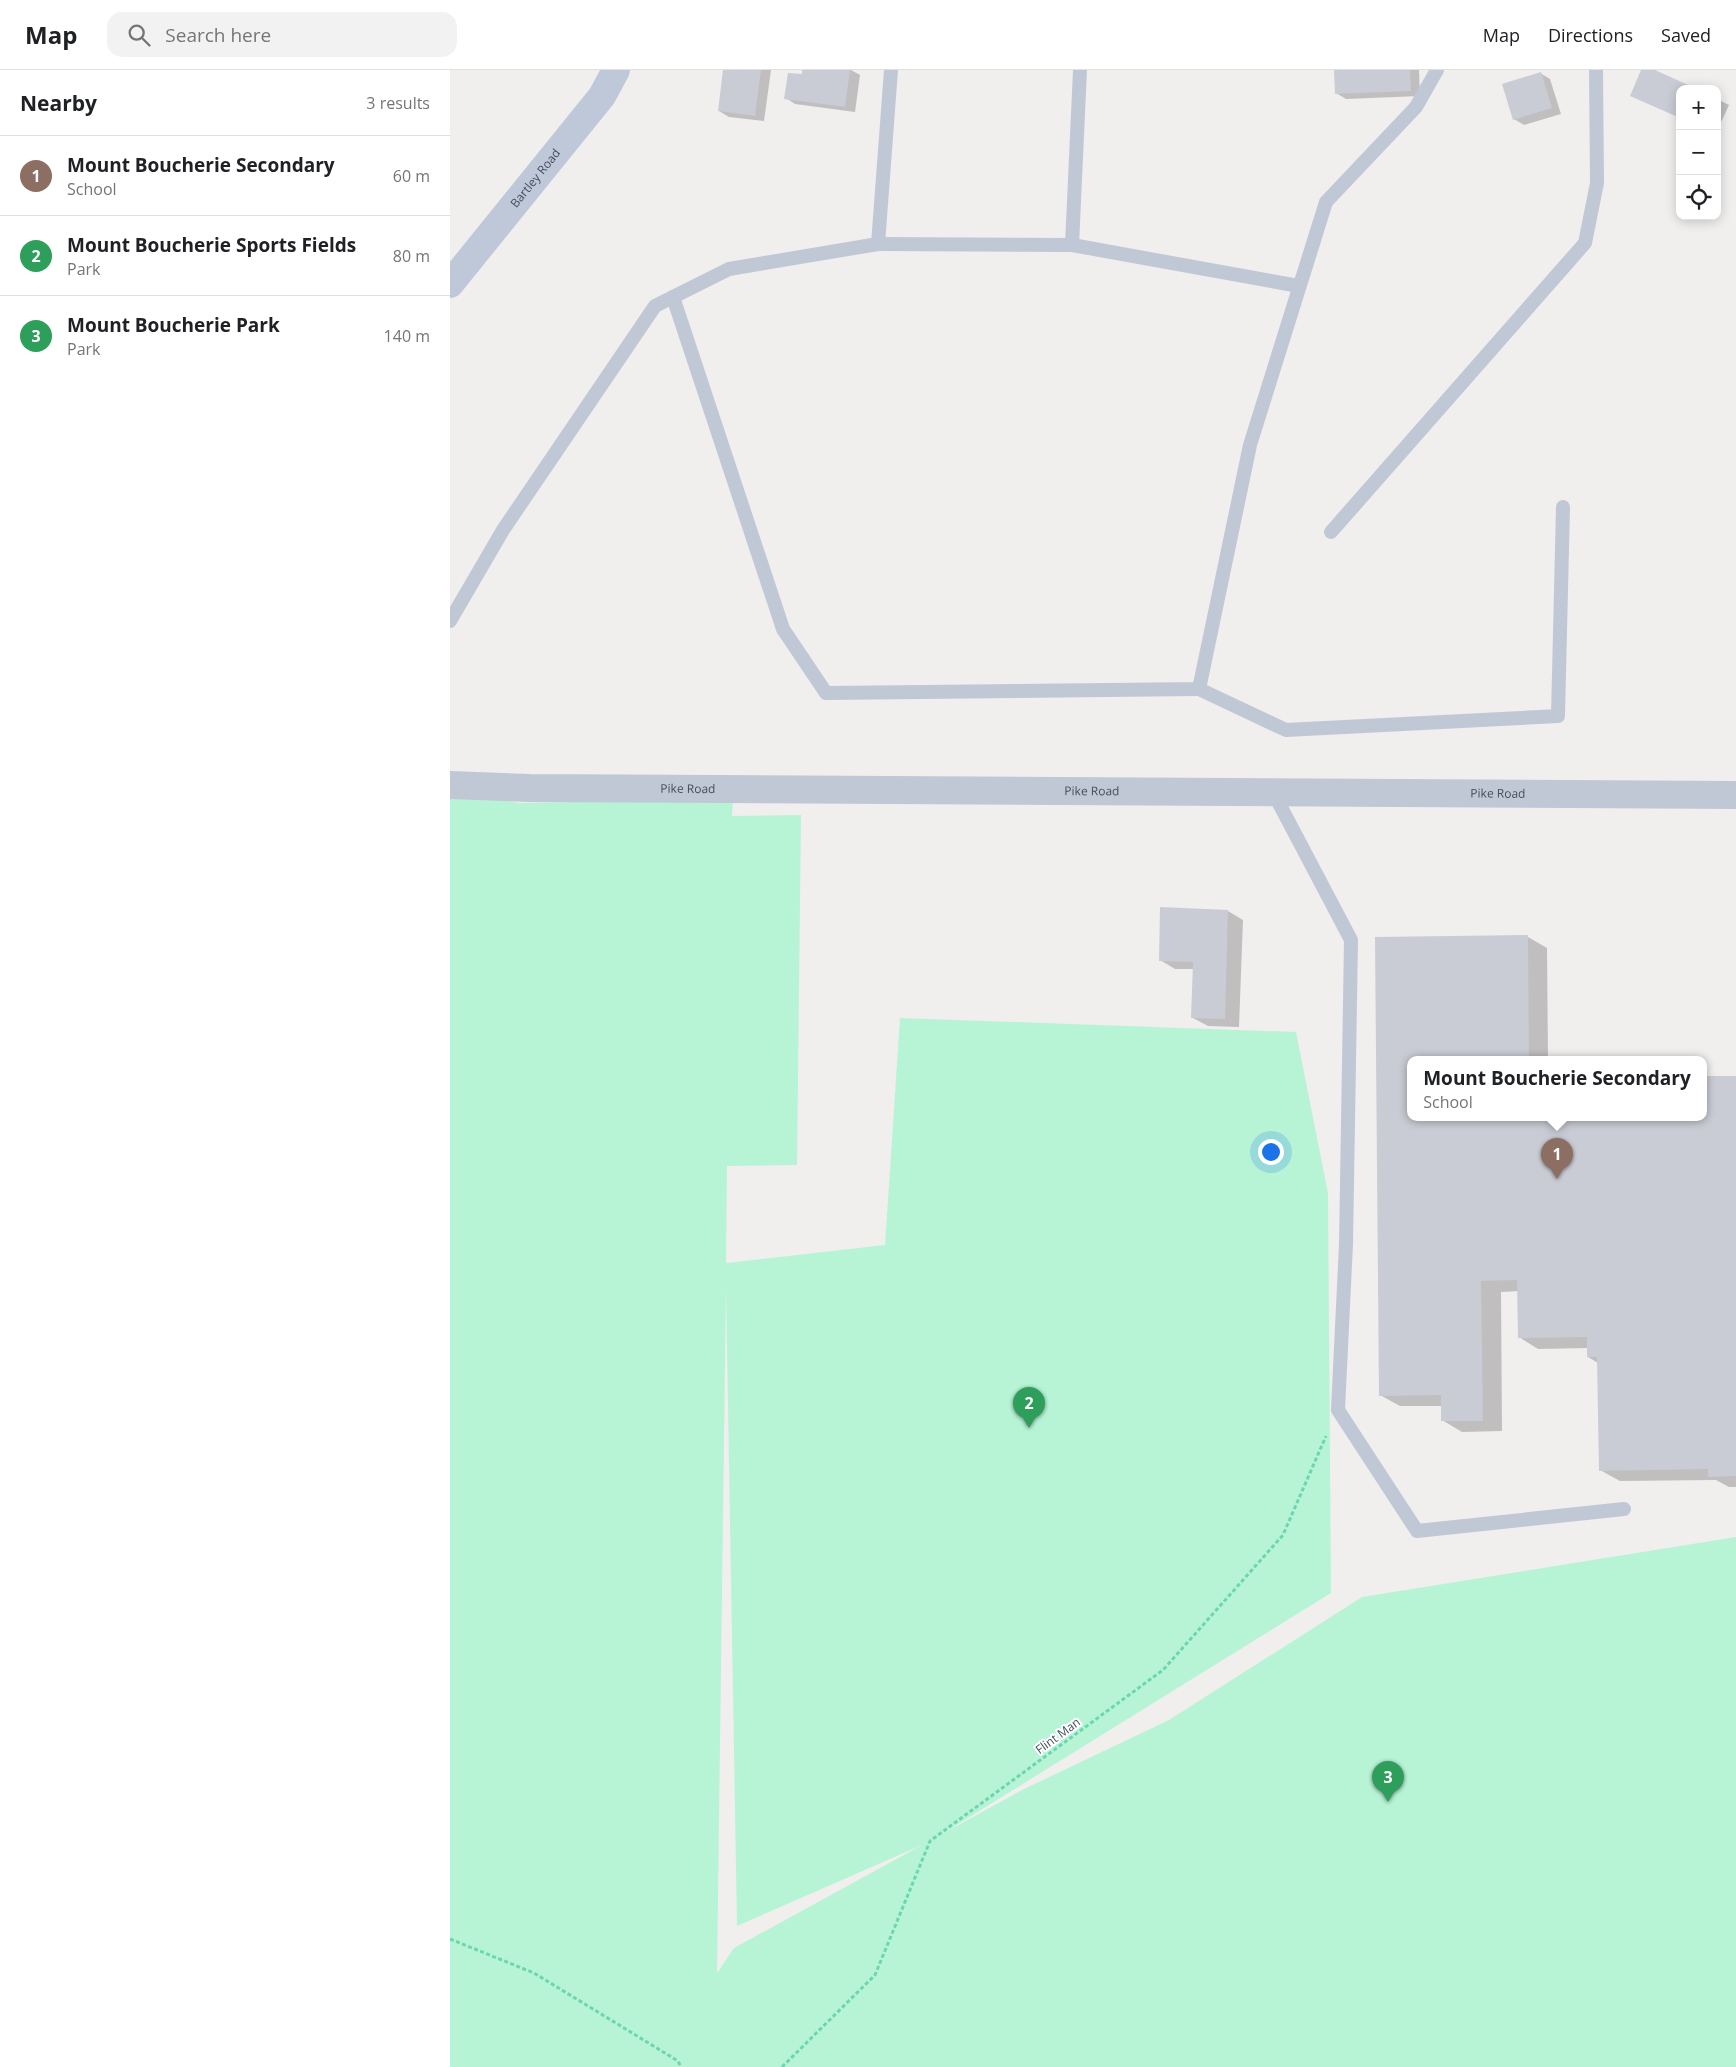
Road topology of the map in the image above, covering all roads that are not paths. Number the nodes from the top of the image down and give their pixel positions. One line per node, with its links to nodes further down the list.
1 (616, 70): 8 (street, Bartley Road)
2 (891, 70): 6 (lane)
3 (1080, 70): 7 (lane)
4 (1437, 70): 9 (lane)
5 (1596, 70): 12 (lane)
6 (878, 244): 7 (lane); 10 (lane)
7 (1072, 245): 9 (lane)
8 (450, 284)
9 (1299, 286): 14 (lane)
10 (673, 298): 13 (lane); 14 (lane)
11 (1562, 507): 14 (lane)
12 (1332, 532)
13 (450, 621)
14 (1199, 690)
15 (450, 785): 16 (street, Pike Road)
16 (1273, 792): 17 (street, Pike Road); 18 (lane)
17 (1736, 794)
18 (1624, 1509)

